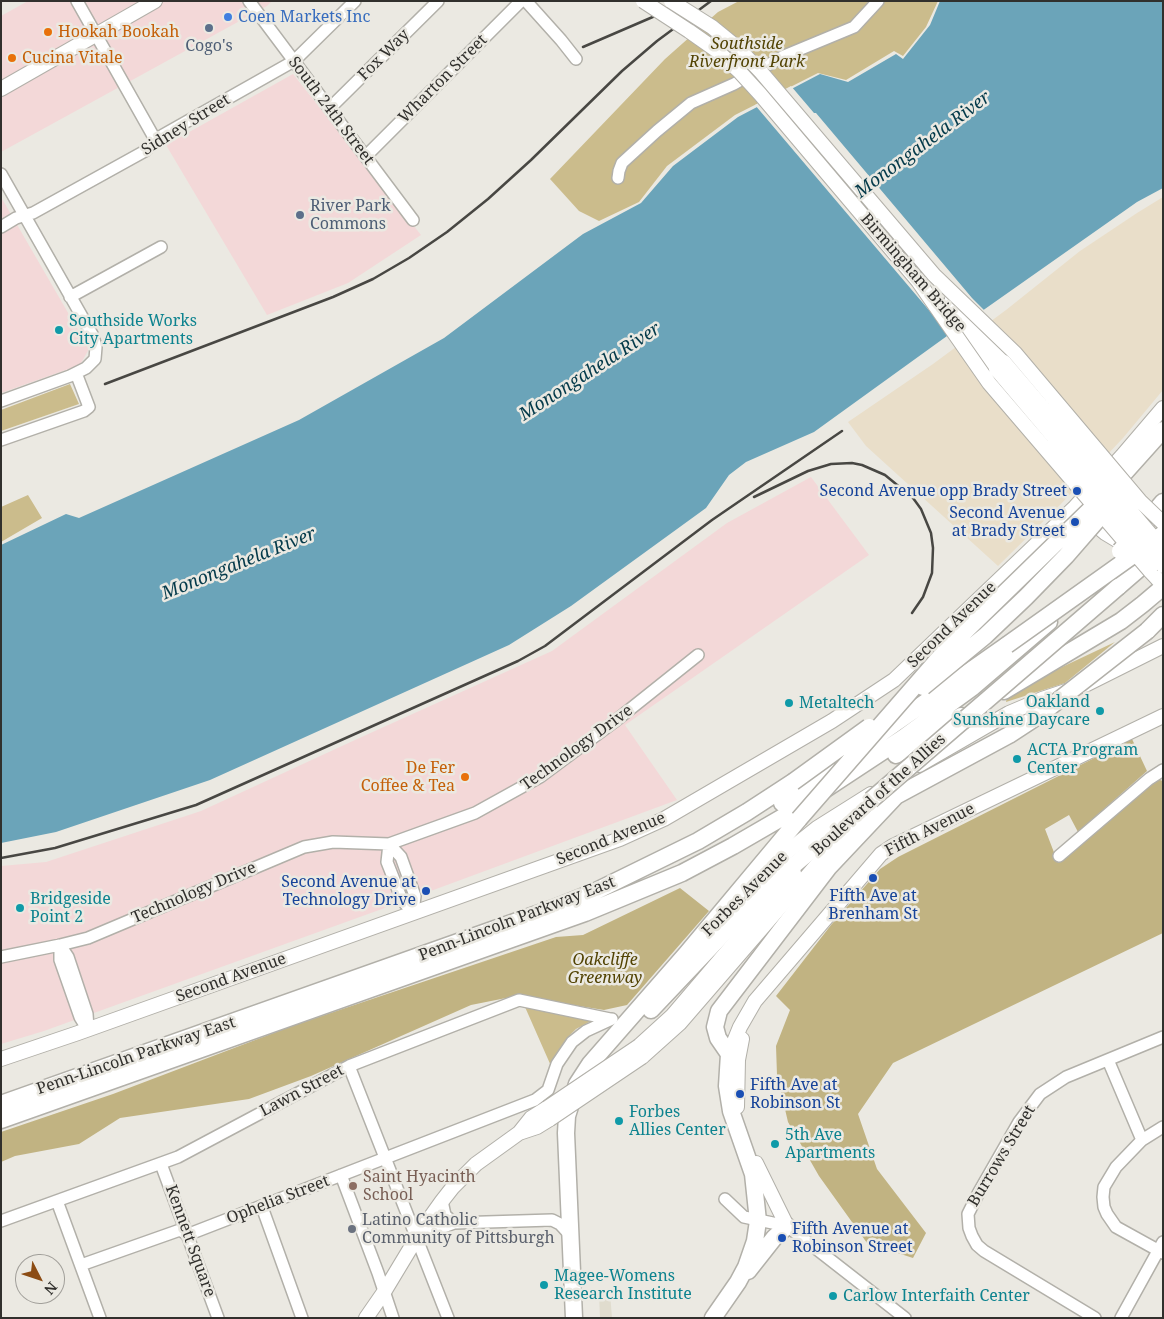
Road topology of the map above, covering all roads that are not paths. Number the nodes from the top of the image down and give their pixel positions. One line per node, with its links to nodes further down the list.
1 (78, 1): 11 (street)
2 (154, 1): 11 (main road)
3 (249, 1): 13 (street, South 24th Street)
4 (355, 1): 13 (street, Sidney Street)
5 (438, 1): 15 (street, Fox Way)
6 (522, 1): 17 (street, Wharton Street)
7 (526, 1): 12 (street)
8 (643, 1): 25 (main road, Birmingham Bridge, bridge)
9 (671, 1): 24 (main road, Birmingham Bridge, bridge)
10 (878, 1): 19 (street)
11 (96, 35): 14 (main road); 16 (street)
12 (576, 60)
13 (294, 61): 15 (street, South 24th Street); 16 (street, Sidney Street)
14 (1, 88)
15 (330, 108): 17 (street, South 24th Street)
16 (156, 141): 20 (street, Sidney Street)
17 (366, 156): 21 (street, South 24th Street)
18 (1, 174): 20 (street)
19 (618, 178)
20 (25, 216): 22 (street, Sidney Street); 26 (street)
21 (413, 220)
22 (1, 227)
23 (161, 247): 26 (street)
24 (934, 275): 36 (main road, bridge); 38 (main road, Birmingham Bridge, bridge)
25 (918, 281): 39 (main road, Birmingham Bridge, bridge); 40 (main road, bridge)
26 (70, 297): 27 (street)
27 (76, 373): 28 (street); 32 (street)
28 (1, 400)
29 (1163, 408): 35 (main road, Second Avenue)
30 (1163, 430): 34 (highway)
31 (1163, 437): 34 (highway, Penn-Lincoln Parkway East)
32 (1, 440)
33 (1163, 502): 50 (highway, Penn-Lincoln Parkway East)
34 (1102, 506): 48 (highway, Penn-Lincoln Parkway East, bridge); 50 (highway, bridge)
35 (1075, 507): 38 (main road); 54 (main road, Second Avenue)
36 (1163, 523)
37 (1163, 534): 48 (highway, bridge)
38 (1163, 548): 51 (highway, Boulevard of the Allies, bridge)
39 (1163, 566)
40 (1160, 589): 50 (highway)
41 (1163, 615): 43 (highway, Boulevard of the Allies)
42 (1163, 619): 43 (highway)
43 (1147, 631): 49 (highway, Boulevard of the Allies, bridge)
44 (1163, 646): 56 (main road, Forbes Avenue)
45 (698, 655): 52 (street, Technology Drive)
46 (1163, 716): 58 (main road, Fifth Avenue)
47 (1160, 773): 53 (street)
48 (796, 786): 68 (highway, Penn-Lincoln Parkway East)
49 (896, 796): 62 (main road, Boulevard of the Allies); 63 (highway)
50 (791, 818): 56 (highway); 69 (highway, Penn-Lincoln Parkway East)
51 (833, 833): 62 (main road, Boulevard of the Allies); 67 (highway)
52 (389, 844): 54 (street); 55 (street, Technology Drive)
53 (1060, 856)
54 (414, 913): 60 (main road, Second Avenue)
55 (60, 946): 57 (street, Technology Drive); 60 (street)
56 (687, 953): 67 (highway, Forbes Avenue)
57 (1, 957)
58 (750, 1011): 63 (main road, Fifth Avenue); 73 (main road, Fifth Avenue)
59 (613, 1018): 66 (street, Lawn Street); 72 (street, Ophelia Street)
60 (88, 1030): 64 (main road, Second Avenue)
61 (1163, 1037): 65 (street, Burrows Street)
62 (641, 1051): 78 (main road, Boulevard of the Allies, bridge)
63 (729, 1054): 82 (highway, Fifth Avenue)
64 (1, 1059)
65 (1108, 1060): 71 (street); 102 (street, Burrows Street)
66 (349, 1066): 72 (street); 74 (street, Lawn Street)
67 (572, 1100): 79 (highway, Forbes Avenue)
68 (1, 1104)
69 (1, 1120)
70 (1163, 1127): 71 (street)
71 (1142, 1140): 89 (street)
72 (385, 1158): 75 (street, Ophelia Street); 86 (street)
73 (756, 1163): 82 (main road, Fifth Avenue); 85 (main road)
74 (162, 1164): 77 (street, Lawn Street); 87 (street, Kennett Square)
75 (341, 1176): 80 (street, Ophelia Street); 92 (street)
76 (725, 1199): 82 (street)
77 (57, 1201): 83 (street, Lawn Street); 90 (street)
78 (442, 1201): 84 (street); 86 (main road, Boulevard of the Allies)
79 (569, 1204): 81 (street); 88 (highway, Forbes Avenue)
80 (262, 1207): 87 (street, Ophelia Street); 95 (street)
81 (552, 1220): 84 (street); 88 (street)
82 (758, 1221): 85 (street); 91 (highway, Fifth Avenue)
83 (1, 1222)
84 (454, 1223): 86 (street)
85 (787, 1226): 91 (highway); 101 (street)
86 (420, 1233): 92 (main road, Boulevard of the Allies); 98 (street)
87 (188, 1235): 90 (street, Ophelia Street); 94 (street, Kennett Square)
88 (570, 1235): 99 (highway, Forbes Avenue)
89 (1161, 1248): 103 (street)
90 (81, 1265): 93 (street)
91 (738, 1282): 100 (highway, Fifth Avenue)
92 (384, 1292): 96 (main road, Boulevard of the Allies); 97 (street)
93 (100, 1318)
94 (218, 1318)
95 (302, 1318)
96 (366, 1318)
97 (393, 1318)
98 (448, 1318)
99 (574, 1318)
100 (713, 1318)
101 (905, 1318)
102 (1095, 1318)
103 (1121, 1318)

